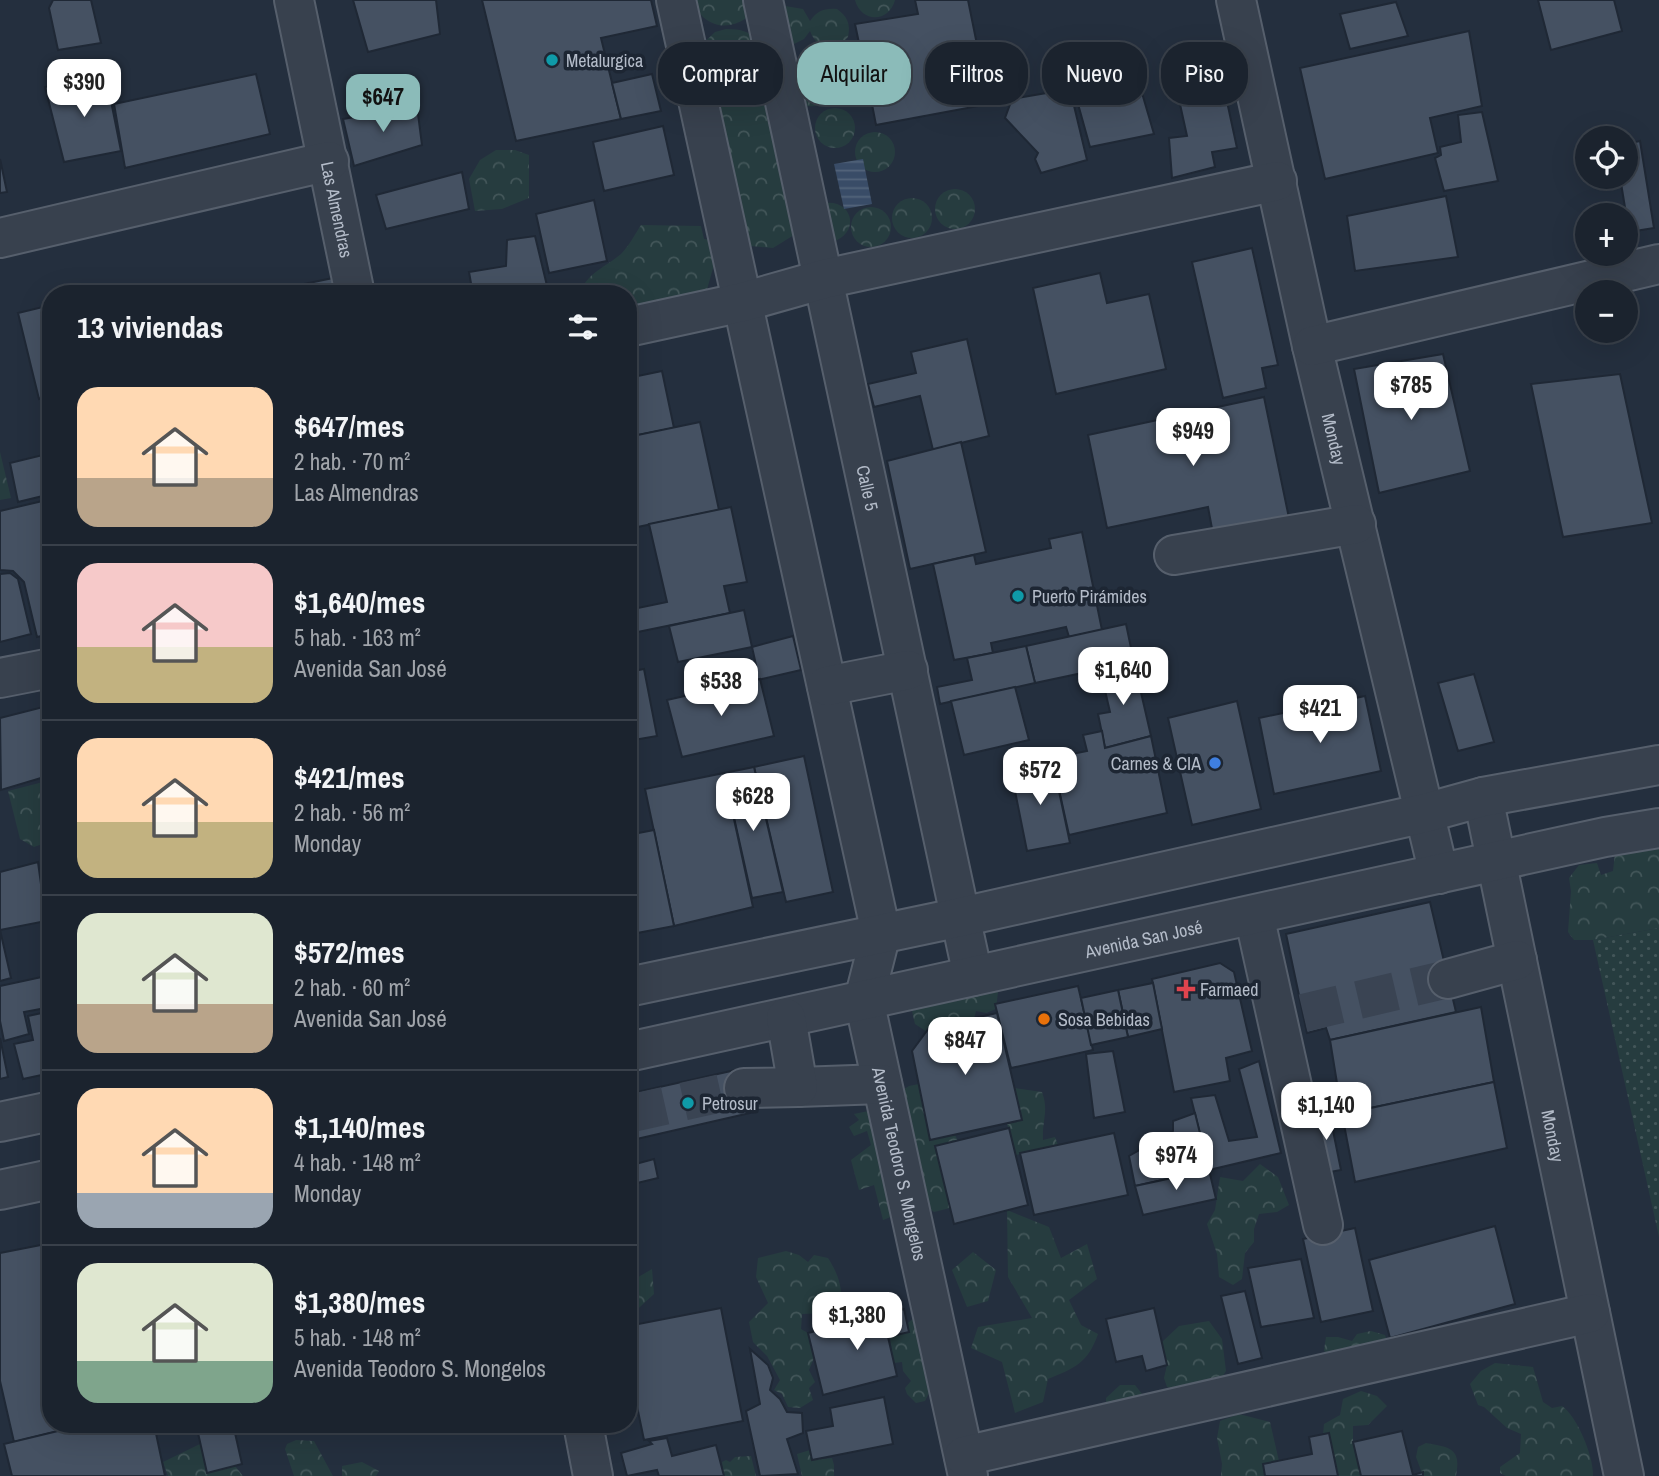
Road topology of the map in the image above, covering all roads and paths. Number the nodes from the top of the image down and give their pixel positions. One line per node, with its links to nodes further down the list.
1 (294, 0): 5 (street, Las Almendras)
2 (676, 0): 11 (street)
3 (763, 0): 9 (street, Calle 5)
4 (1236, 0): 6 (street, Monday)
5 (329, 161): 7 (street); 10 (street, Las Almendras)
6 (1277, 181): 9 (street); 13 (street, Monday)
7 (0, 238)
8 (1659, 264): 13 (street)
9 (824, 279): 11 (street); 17 (street, Calle 5)
10 (353, 285)
11 (743, 302): 12 (street); 19 (street)
12 (637, 325)
13 (1312, 346): 14 (street, Monday)
14 (1356, 524): 15 (street); 22 (street, Monday)
15 (1174, 555)
16 (42, 670): 18 (street)
17 (908, 670): 19 (street); 27 (street, Calle 5)
18 (0, 678)
19 (827, 686): 28 (street)
20 (1659, 765): 21 (street)
21 (1483, 797): 22 (street); 24 (street, Monday)
22 (1425, 813): 25 (street, Monday); 27 (street)
23 (1659, 828): 24 (street, Avenida San José)
24 (1496, 862): 25 (street, Avenida San José); 29 (street, Monday)
25 (1439, 874): 26 (street, Avenida San José)
26 (1254, 915): 30 (street, Avenida San José); 43 (street)
27 (961, 917): 28 (street); 30 (street, Calle 5)
28 (881, 933): 32 (street); 33 (street, Avenida Teodoro S. Mongelos)
29 (1517, 960): 31 (street); 44 (street, Monday)
30 (973, 976): 33 (street, Avenida San José)
31 (1448, 979)
32 (637, 985)
33 (864, 1000): 34 (street, Avenida San José); 36 (street, Avenida Teodoro S. Mongelos)
34 (786, 1018): 35 (street, Avenida San José); 37 (street)
35 (637, 1050)
36 (882, 1084): 37 (street); 46 (street, Avenida Teodoro S. Mongelos)
37 (797, 1087): 38 (street)
38 (744, 1088)
39 (42, 1113): 40 (street)
40 (0, 1122)
41 (42, 1181): 42 (street)
42 (0, 1190)
43 (1323, 1225)
44 (1590, 1313): 46 (street); 48 (street, Monday)
45 (585, 1433): 47 (street)
46 (966, 1466)
47 (593, 1476)
48 (1625, 1476)

